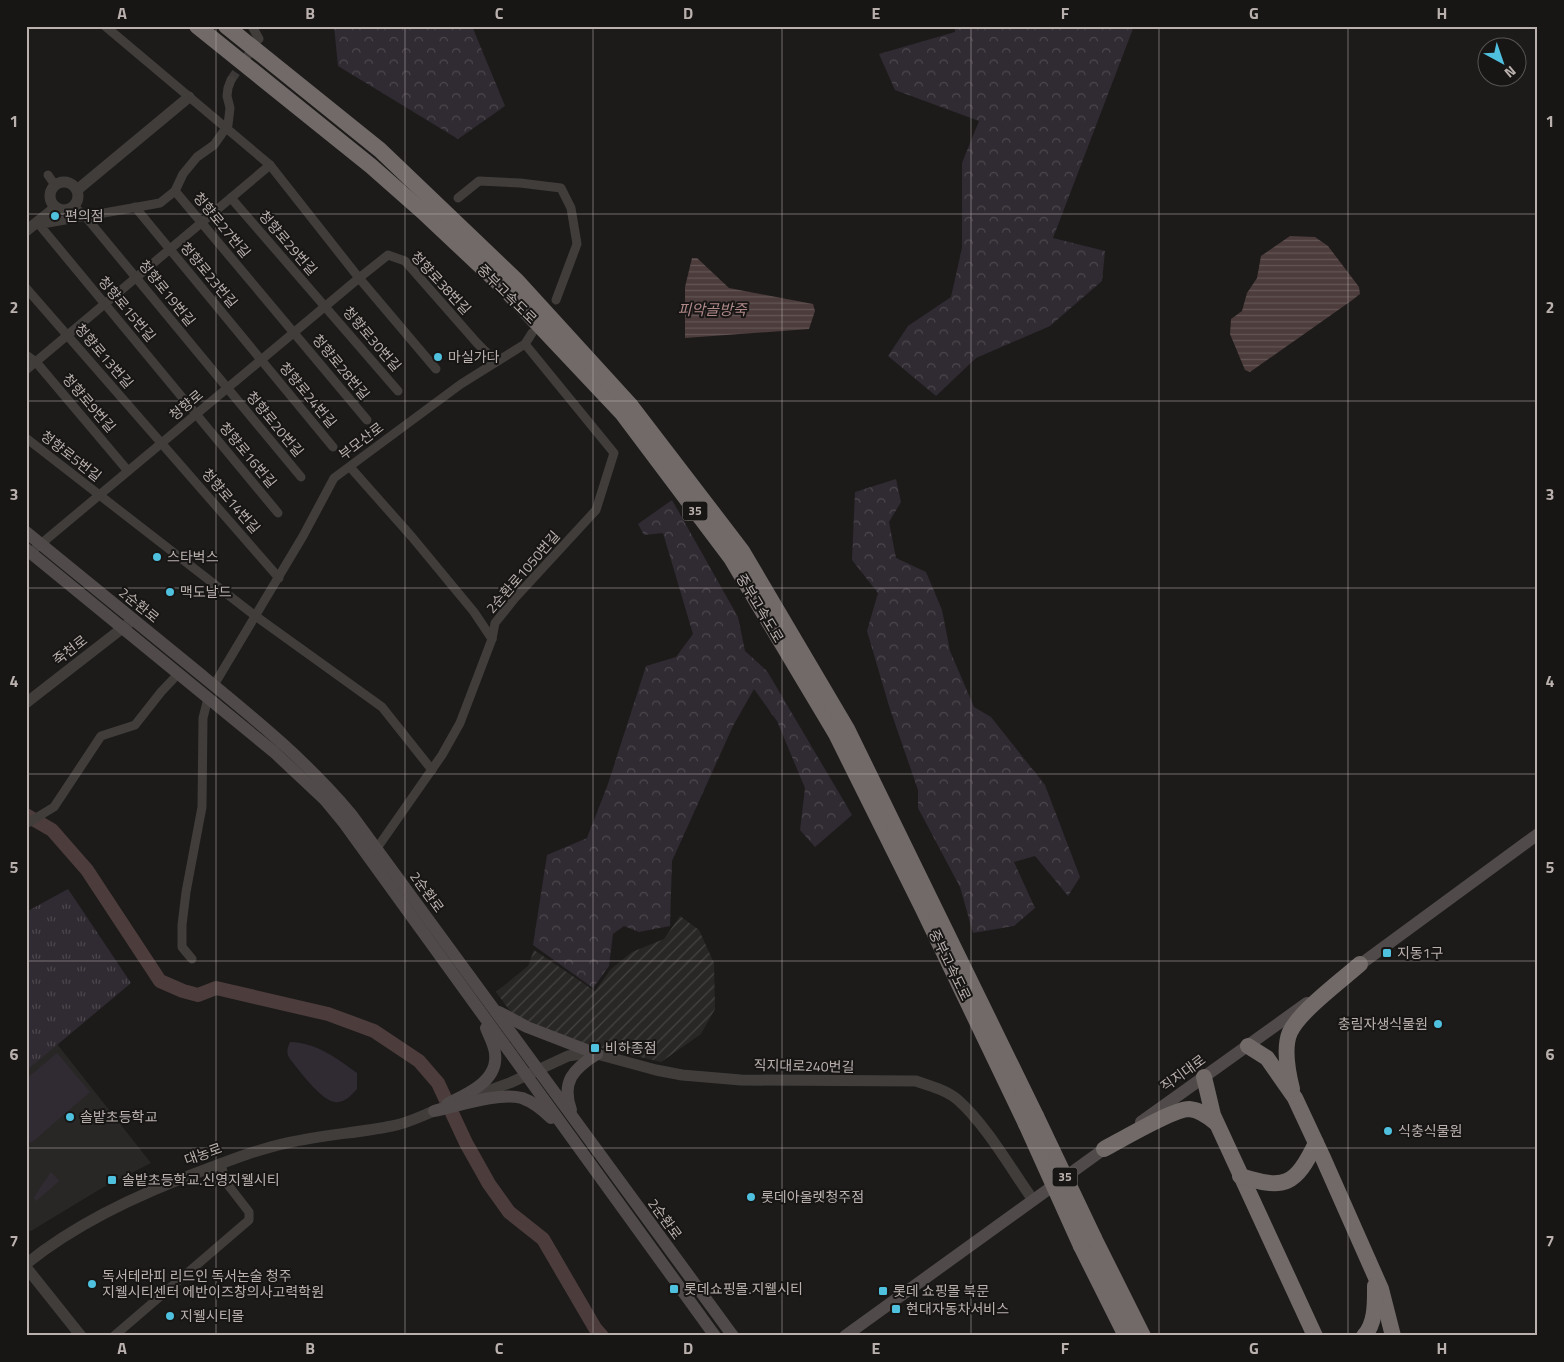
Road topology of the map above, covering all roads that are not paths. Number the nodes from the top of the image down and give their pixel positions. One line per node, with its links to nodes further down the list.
1 (105, 26): 7 (street)
2 (197, 26): 81 (highway, 중부고속도로 / 35)
3 (226, 26): 81 (highway, 중부고속도로 / 35)
4 (252, 26): 5 (street)
5 (259, 39)
6 (231, 80): 8 (street)
7 (189, 97): 8 (street); 12 (street)
8 (226, 128): 9 (street); 13 (street, 청향로27번길)
9 (270, 165): 14 (street); 25 (street)
10 (48, 175): 11 (street)
11 (56, 185): 12 (street); 17 (street)
12 (77, 190): 16 (street)
13 (175, 191): 18 (street); 21 (street, 청향로27번길)
14 (231, 198): 21 (street); 29 (street, 청향로29번길)
15 (458, 198): 27 (street)
16 (73, 206): 17 (street); 19 (street, 청향로19번길)
17 (56, 207): 20 (street)
18 (135, 207): 19 (street); 23 (street, 청향로23번길)
19 (85, 216): 20 (street); 24 (street, 청향로19번길)
20 (37, 222): 22 (street); 28 (street, 청향로15번길)
21 (201, 222): 23 (street); 30 (street, 청향로27번길)
22 (26, 231)
23 (170, 249): 24 (street); 35 (street, 청향로23번길)
24 (136, 278): 28 (street); 40 (street, 청향로19번길)
25 (359, 278): 29 (street, 청향로); 37 (street, 청향로38번길); 38 (street)
26 (26, 288): 32 (street, 청향로13번길)
27 (556, 300)
28 (105, 304): 32 (street); 42 (street, 청향로15번길)
29 (325, 306): 30 (street, 청향로); 41 (street, 청향로30번길)
30 (294, 332): 35 (street, 청향로); 43 (street, 청향로28번길)
31 (532, 333): 33 (street, 부모산로)
32 (68, 335): 36 (street); 45 (street, 청향로13번길)
33 (525, 344): 37 (street, 부모산로); 59 (street, 2순환로1050번길)
34 (26, 355): 36 (street, 청향로9번길)
35 (261, 360): 40 (street, 청향로); 46 (street, 청향로24번길)
36 (36, 362): 39 (street); 48 (street, 청향로9번길)
37 (496, 362): 47 (street, 부모산로)
38 (436, 369)
39 (26, 370)
40 (227, 388): 42 (street, 청향로); 49 (street, 청향로20번길)
41 (398, 390)
42 (196, 414): 45 (street, 청향로); 51 (street, 청향로16번길)
43 (367, 420)
44 (26, 438): 50 (street, 청향로5번길)
45 (161, 443): 48 (street, 청향로); 55 (street, 청향로14번길)
46 (333, 447)
47 (350, 467): 55 (street, 부모산로); 59 (street)
48 (128, 471): 50 (street, 청향로)
49 (301, 477)
50 (99, 495): 53 (street, 청향로); 56 (street, 청향로5번길)
51 (278, 513)
52 (26, 532): 53 (main road, 2순환로)
53 (41, 544): 54 (street, 청향로); 57 (main road, 2순환로)
54 (28, 551): 58 (main road, 2순환로)
55 (279, 578): 56 (street, 부모산로)
56 (254, 615): 61 (street, 부모산로); 64 (street)
57 (133, 619): 58 (street, 죽천로); 61 (main road, 2순환로)
58 (122, 628): 60 (main road, 2순환로); 63 (street, 죽천로)
59 (492, 639): 64 (street, 2순환로1050번길)
60 (178, 674): 62 (main road, 2순환로); 65 (street)
61 (214, 685): 67 (main road, 2순환로)
62 (208, 698): 67 (main road, 2순환로); 68 (street)
63 (26, 704)
64 (432, 770): 67 (street, 2순환로1050번길)
65 (26, 824)
66 (1538, 834): 69 (main road, 직지대로)
67 (373, 854): 70 (main road, 2순환로); 71 (main road, 2순환로)
68 (192, 959)
69 (1360, 964): 72 (main road, 직지대로); 79 (highway)
70 (476, 1005): 76 (main road, 2순환로); 78 (main road)
71 (494, 1009): 73 (main road); 76 (main road, 2순환로)
72 (1248, 1046): 77 (main road, 직지대로); 79 (highway)
73 (580, 1047): 74 (main road); 75 (street)
74 (597, 1054): 75 (street, 직지대로240번길); 82 (main road); 89 (street, 직지대로240번길)
75 (568, 1056): 76 (street, 직지대로240번길)
76 (532, 1072): 78 (street, 직지대로240번길); 82 (main road, 2순환로); 86 (main road, 2순환로)
77 (1204, 1077): 83 (highway); 85 (main road, 직지대로)
78 (483, 1093): 80 (main road); 86 (main road)
79 (1295, 1098): 84 (highway)
80 (434, 1111): 87 (street, 대농로)
81 (1031, 1120): 90 (highway, 중부고속도로 / 35, bridge)
82 (575, 1121): 97 (main road, 2순환로)
83 (1216, 1123): 85 (highway); 88 (highway)
84 (1316, 1143): 88 (highway); 92 (highway)
85 (1104, 1149): 89 (main road, 직지대로)
86 (584, 1157): 96 (main road, 2순환로)
87 (221, 1163): 91 (street, 대농로); 95 (street)
88 (1240, 1176): 93 (highway)
89 (1033, 1200): 98 (main road, 직지대로)
90 (1088, 1242): 99 (highway, 중부고속도로 / 35); 100 (highway, 중부고속도로 / 35)
91 (26, 1266): 94 (street)
92 (1376, 1278): 101 (highway); 102 (highway)
93 (1316, 1334)
94 (80, 1336)
95 (114, 1336)
96 (715, 1336)
97 (733, 1336)
98 (845, 1336)
99 (1126, 1336)
100 (1143, 1336)
101 (1364, 1336)
102 (1393, 1336)

